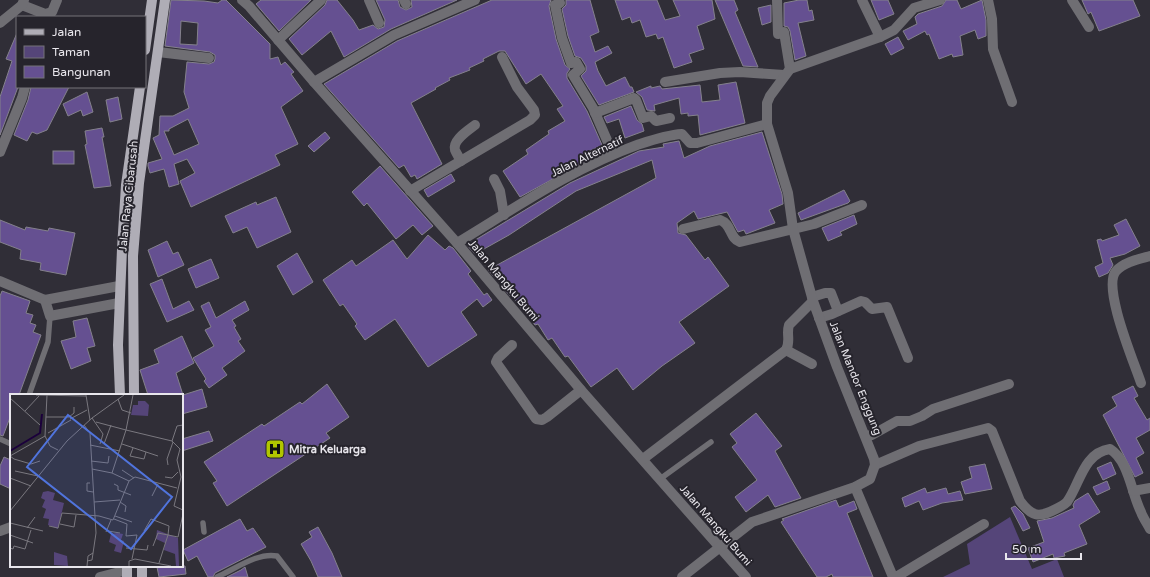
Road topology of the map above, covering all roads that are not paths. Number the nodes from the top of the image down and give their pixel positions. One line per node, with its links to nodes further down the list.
1 (57, 0): 15 (street)
2 (152, 0): 21 (main road)
3 (165, 0): 22 (main road, Jalan Raya Cibarusah)
4 (242, 0): 20 (street, Jalan Mangku Bumi)
5 (321, 0): 20 (street)
6 (369, 0): 16 (street)
7 (475, 0): 26 (street)
8 (559, 0): 31 (street)
9 (777, 0): 25 (street)
10 (862, 0): 19 (street)
11 (940, 0): 19 (street)
12 (988, 0): 30 (street)
13 (1072, 0): 18 (street)
14 (23, 2): 15 (street); 17 (street)
15 (45, 16)
16 (379, 23)
17 (0, 24)
18 (1089, 27)
19 (880, 37): 25 (street)
20 (278, 40): 26 (street, Jalan Mangku Bumi)
21 (146, 43)
22 (158, 52): 24 (street); 62 (main road, Jalan Raya Cibarusah)
23 (502, 56): 37 (street)
24 (209, 58)
25 (787, 72): 27 (street); 33 (street)
26 (314, 82): 39 (street, Jalan Mangku Bumi)
27 (665, 82)
28 (25, 88): 35 (street)
29 (140, 88): 47 (main road, Jalan Raya Cibarusah)
30 (1012, 102)
31 (595, 113): 32 (street); 36 (street)
32 (670, 118)
33 (767, 124): 36 (street, Jalan Alternatif); 43 (street, Jalan Mandor Enggung)
34 (475, 125): 37 (street)
35 (0, 152)
36 (613, 154): 41 (street, Jalan Alternatif)
37 (461, 161): 39 (street)
38 (494, 179): 41 (street)
39 (410, 191): 44 (street, Jalan Mangku Bumi)
40 (862, 205): 43 (street)
41 (504, 215): 44 (street, Jalan Alternatif)
42 (683, 229): 43 (street)
43 (793, 229): 48 (street, Jalan Mandor Enggung)
44 (457, 243): 60 (street, Jalan Mangku Bumi)
45 (1150, 256): 58 (street)
46 (0, 282): 49 (street)
47 (120, 286): 49 (street); 50 (main road, Jalan Raya Cibarusah)
48 (813, 299): 51 (street); 53 (street, Jalan Mandor Enggung); 55 (street)
49 (46, 300): 52 (street)
50 (119, 303): 52 (street); 61 (main road, Jalan Raya Cibarusah)
51 (838, 312): 53 (street); 56 (street)
52 (50, 316): 63 (lane)
53 (819, 318): 64 (street, Jalan Mandor Enggung)
54 (512, 345): 60 (street)
55 (786, 350): 57 (street); 68 (street)
56 (908, 358)
57 (812, 364)
58 (1141, 383)
59 (1009, 384): 64 (street)
60 (581, 390): 68 (street, Jalan Mangku Bumi)
61 (120, 392): 62 (main road)
62 (134, 392)
63 (29, 394)
64 (866, 436): 69 (street, Jalan Mandor Enggung)
65 (0, 439): 67 (lane)
66 (711, 442): 70 (lane)
67 (10, 444)
68 (643, 459): 70 (street, Jalan Mangku Bumi)
69 (875, 465): 71 (street); 73 (street)
70 (660, 480): 80 (street, Jalan Mangku Bumi)
71 (855, 487): 80 (street); 87 (street)
72 (1150, 488): 73 (street)
73 (1133, 491): 77 (street)
74 (203, 523): 79 (lane)
75 (984, 524): 87 (street)
76 (10, 527): 78 (street)
77 (1150, 529)
78 (0, 532)
79 (204, 532)
80 (720, 548): 82 (street); 86 (street, Jalan Mangku Bumi)
81 (127, 571): 83 (street)
82 (688, 575)
83 (100, 577)
84 (218, 577): 85 (lane)
85 (293, 577)
86 (746, 577)
87 (893, 577)

